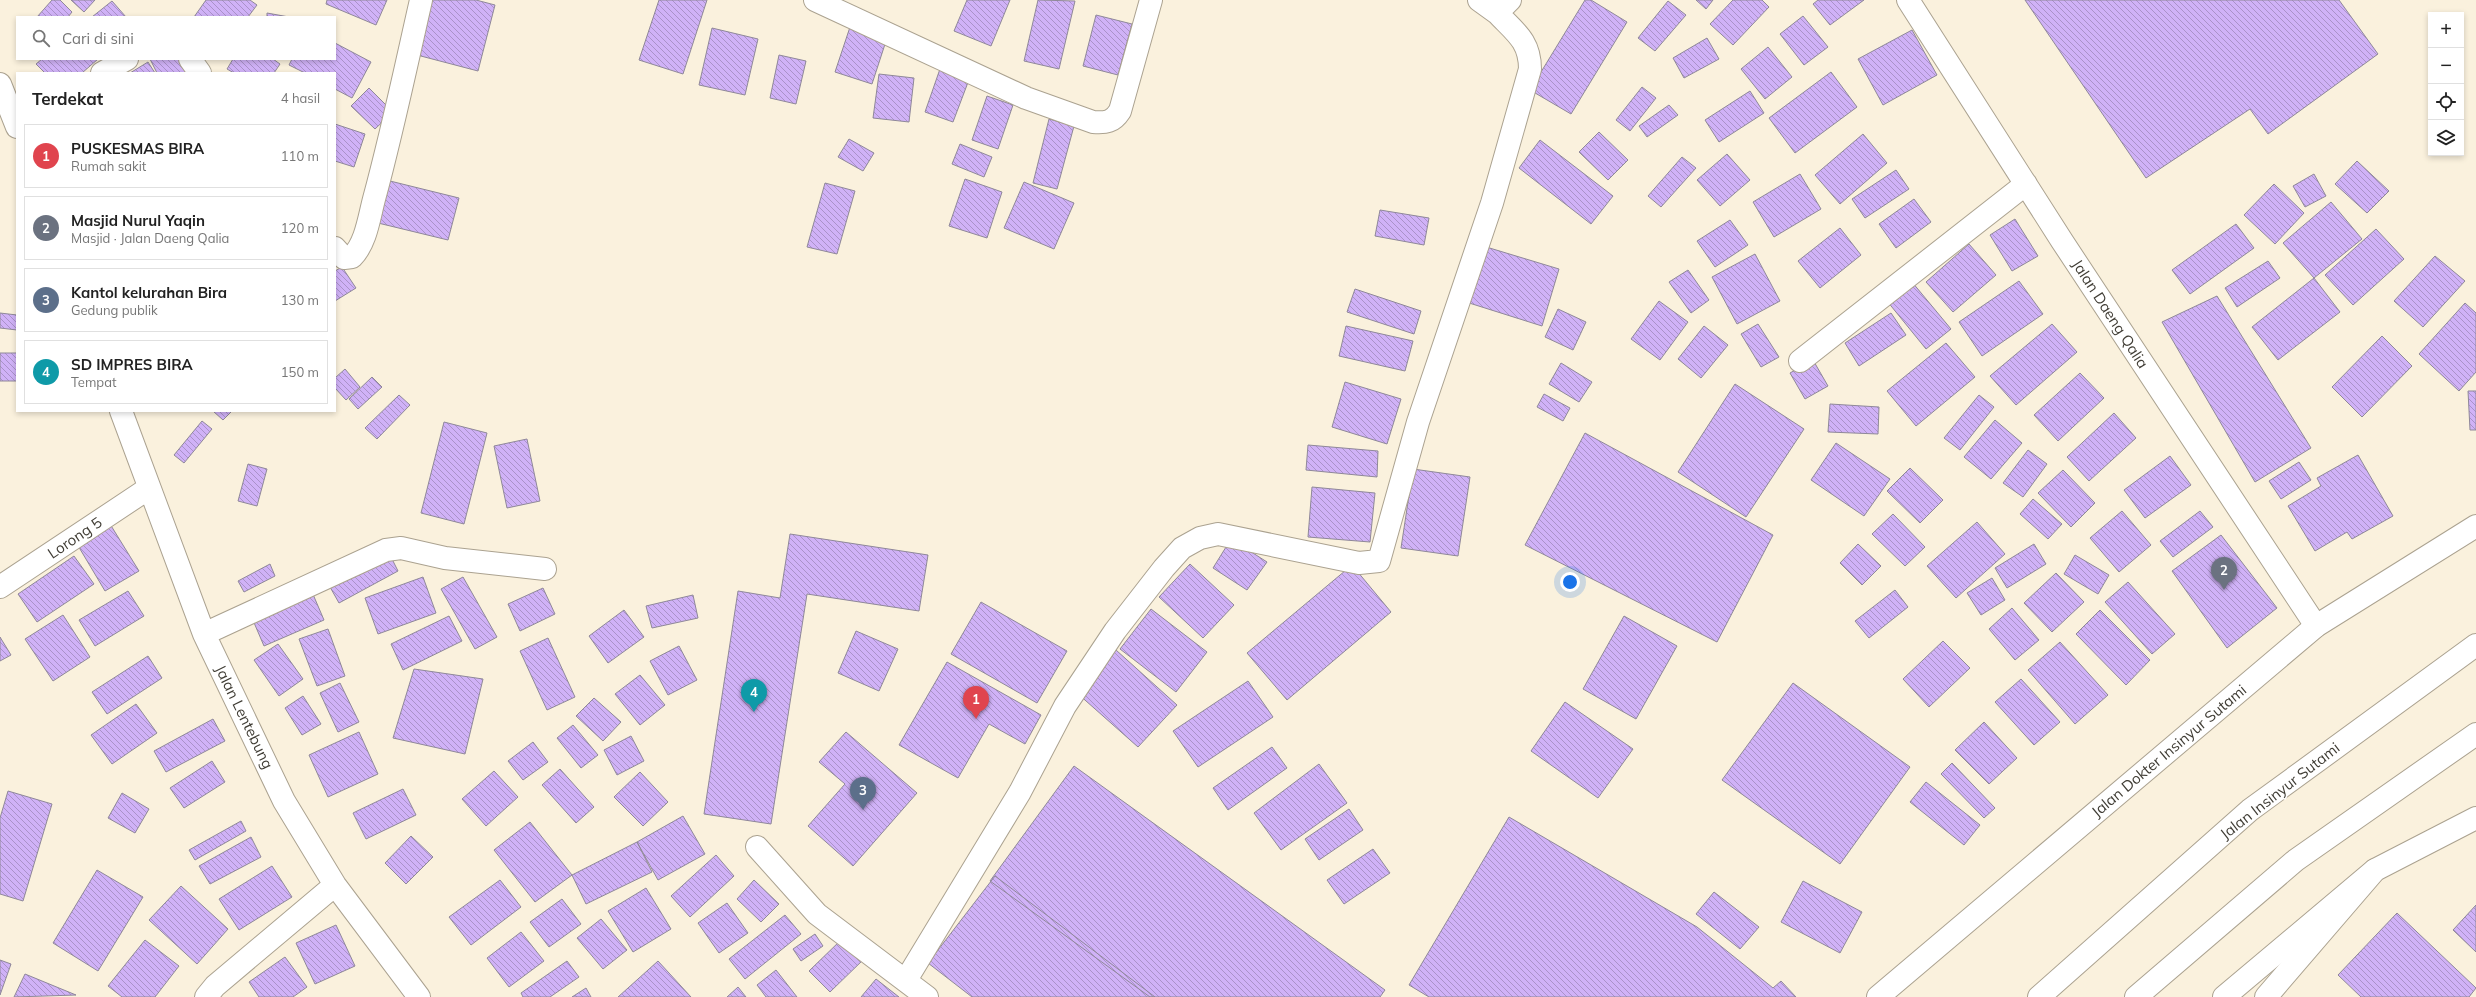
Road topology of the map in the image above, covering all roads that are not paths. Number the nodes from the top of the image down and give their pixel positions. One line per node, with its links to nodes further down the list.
1 (421, 0): 14 (main road)
2 (815, 0): 3 (main road)
3 (1150, 0)
4 (1480, 0): 6 (main road)
5 (1908, 0): 13 (main road, Jalan Daeng Qalia)
6 (1503, 6): 29 (main road)
7 (125, 60): 9 (main road)
8 (191, 60): 10 (main road)
9 (104, 72)
10 (199, 72)
11 (0, 84): 12 (main road)
12 (16, 123)
13 (2026, 184): 15 (main road); 21 (main road, Jalan Daeng Qalia)
14 (336, 249)
15 (1800, 361)
16 (121, 412): 17 (main road, Jalan Lentebung)
17 (149, 488): 20 (main road, Lorong 5); 22 (main road, Jalan Lentebung)
18 (2476, 526): 21 (main road, Jalan Dokter Insinyur Sutami)
19 (545, 569): 22 (main road)
20 (0, 587)
21 (2316, 626): 33 (main road, Jalan Dokter Insinyur Sutami)
22 (204, 634): 28 (main road, Jalan Lentebung)
23 (2476, 645): 34 (main road, Jalan Insinyur Sutami)
24 (2476, 734): 35 (main road)
25 (2476, 818): 27 (main road)
26 (757, 847): 29 (main road)
27 (2375, 870): 36 (main road); 37 (main road)
28 (335, 885): 30 (main road); 31 (main road, Jalan Lentebung)
29 (906, 980): 32 (main road)
30 (206, 997)
31 (418, 997)
32 (927, 997)
33 (1878, 997)
34 (2039, 997)
35 (2136, 997)
36 (2224, 997)
37 (2266, 997)

